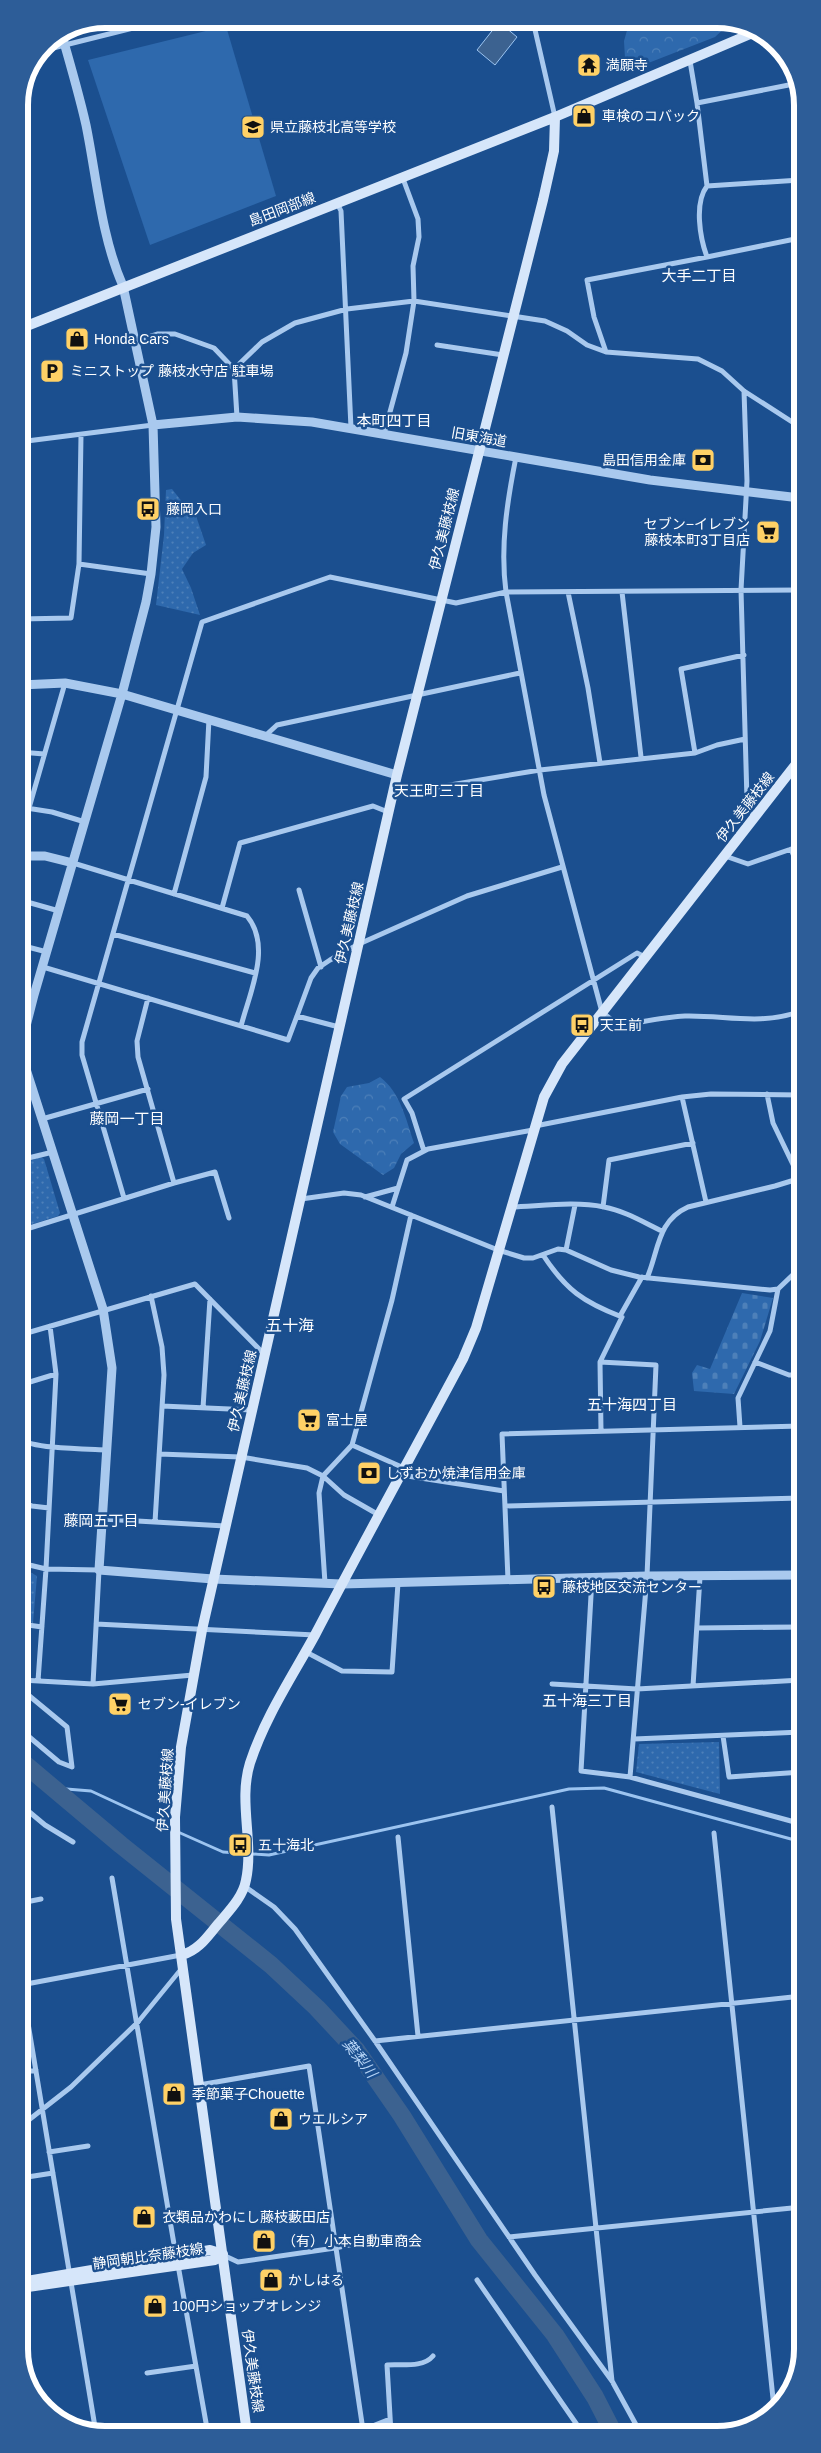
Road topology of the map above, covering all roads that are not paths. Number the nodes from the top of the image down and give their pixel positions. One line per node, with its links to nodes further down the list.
1 (131, 28): 5 (street)
2 (535, 28): 10 (street)
3 (749, 35): 7 (main road)
4 (64, 39): 5 (street)
5 (65, 44): 6 (street); 17 (street)
6 (53, 48)
7 (690, 61): 9 (street); 10 (main road)
8 (791, 85): 9 (street)
9 (698, 103): 13 (street)
10 (555, 117): 11 (main road, 島田岡部線); 20 (main road, 伊久美藤枝線)
11 (402, 176): 14 (main road, 島田岡部線); 18 (street)
12 (794, 180): 13 (street)
13 (706, 186): 16 (street)
14 (336, 203): 17 (main road, 島田岡部線); 19 (street)
15 (794, 239): 16 (street)
16 (707, 257): 24 (street)
17 (123, 286): 21 (main road, 島田岡部線); 22 (street)
18 (414, 301): 19 (street); 20 (street); 32 (street)
19 (346, 310): 26 (street); 31 (street)
20 (513, 316): 24 (street); 25 (main road, 伊久美藤枝線)
21 (28, 324)
22 (136, 341): 26 (street); 30 (street)
23 (436, 345): 25 (street)
24 (606, 352): 27 (street)
25 (503, 355): 35 (main road, 伊久美藤枝線)
26 (234, 369): 28 (street)
27 (744, 391): 29 (street); 37 (street)
28 (237, 417): 30 (street, 旧東海道); 31 (street, 旧東海道)
29 (794, 422)
30 (154, 425): 33 (street); 40 (street)
31 (351, 428): 32 (street, 旧東海道)
32 (384, 434): 35 (street, 旧東海道)
33 (81, 435): 34 (street); 39 (street)
34 (28, 441)
35 (478, 450): 36 (street, 旧東海道); 46 (main road, 伊久美藤枝線)
36 (516, 457): 37 (street, 旧東海道); 43 (street)
37 (746, 492): 38 (street, 旧東海道); 41 (street)
38 (794, 497)
39 (79, 564): 40 (street); 47 (street)
40 (151, 574): 52 (street)
41 (741, 590): 42 (street); 45 (street); 48 (street)
42 (794, 590)
43 (506, 592): 44 (street); 46 (street); 49 (street)
44 (568, 592): 45 (street); 62 (street)
45 (622, 592): 61 (street)
46 (441, 599): 53 (main road, 伊久美藤枝線); 54 (street)
47 (28, 618)
48 (744, 655): 57 (street); 59 (street)
49 (520, 672): 53 (street); 64 (street)
50 (65, 683): 51 (street); 52 (street); 60 (street)
51 (28, 685)
52 (122, 694): 54 (street); 70 (street)
53 (417, 696): 56 (street); 65 (main road, 伊久美藤枝線)
54 (177, 710): 55 (street); 78 (street)
55 (209, 719): 56 (street); 80 (street)
56 (265, 736): 65 (street)
57 (745, 739): 59 (street); 69 (street)
58 (28, 753): 60 (street)
59 (695, 753): 61 (street)
60 (44, 754): 67 (street)
61 (641, 757): 62 (street)
62 (600, 763): 64 (street)
63 (794, 766): 69 (main road, 伊久美藤枝線)
64 (540, 770): 66 (street); 77 (street)
65 (397, 775): 68 (main road, 伊久美藤枝線)
66 (414, 791)
67 (29, 808): 70 (street)
68 (389, 813): 82 (street); 85 (main road, 伊久美藤枝線)
69 (754, 818): 73 (main road, 伊久美藤枝線)
70 (85, 822): 76 (street)
71 (794, 848): 72 (street)
72 (791, 849): 73 (street); 75 (street)
73 (724, 855): 88 (main road, 伊久美藤枝線)
74 (28, 856): 76 (street)
75 (794, 857)
76 (73, 863): 78 (street); 83 (street)
77 (562, 867): 85 (street); 92 (street)
78 (126, 880): 80 (street); 84 (street)
79 (299, 890): 90 (street)
80 (174, 894): 82 (street)
81 (28, 902): 83 (street)
82 (222, 908): 91 (street)
83 (59, 911): 87 (street)
84 (113, 934): 91 (street); 93 (street)
85 (359, 944): 90 (street); 102 (main road, 伊久美藤枝線)
86 (28, 946): 87 (street)
87 (47, 952): 89 (street)
88 (645, 957): 92 (street); 97 (main road, 伊久美藤枝線)
89 (43, 967): 93 (street); 95 (street)
90 (321, 967): 99 (street)
91 (254, 973): 101 (street)
92 (592, 980): 97 (street); 112 (street)
93 (99, 983): 96 (street); 108 (street)
94 (28, 992): 95 (street)
95 (34, 994): 100 (street)
96 (148, 998): 101 (street); 104 (street)
97 (602, 1012): 98 (street); 110 (main road, 伊久美藤枝線)
98 (794, 1014)
99 (297, 1016): 101 (street); 102 (street)
100 (28, 1019)
101 (241, 1026)
102 (340, 1028): 121 (main road, 伊久美藤枝線)
103 (28, 1075): 109 (street)
104 (148, 1089): 108 (street); 117 (street)
105 (767, 1094): 106 (street); 107 (street); 115 (street)
106 (794, 1095)
107 (682, 1097): 110 (street); 111 (street)
108 (95, 1104): 109 (street); 120 (street)
109 (42, 1119): 113 (street)
110 (534, 1128): 112 (street); 126 (main road, 伊久美藤枝線)
111 (693, 1143): 122 (street); 125 (street)
112 (424, 1151): 118 (street)
113 (53, 1152): 114 (street); 127 (street)
114 (28, 1158)
115 (794, 1166)
116 (794, 1180): 122 (street)
117 (174, 1183): 120 (street); 129 (street)
118 (398, 1188): 119 (street); 124 (street)
119 (365, 1197): 121 (street); 124 (street)
120 (124, 1198): 127 (street)
121 (300, 1200): 144 (main road, 伊久美藤枝線)
122 (706, 1202): 131 (street)
123 (575, 1205): 125 (street); 126 (street); 133 (street)
124 (392, 1207): 128 (street)
125 (603, 1207): 131 (street)
126 (511, 1208): 132 (main road, 伊久美藤枝線)
127 (73, 1215): 130 (street); 140 (street)
128 (411, 1215): 132 (street); 158 (street)
129 (229, 1218)
130 (28, 1229)
131 (662, 1231): 136 (street)
132 (498, 1250): 134 (street); 163 (main road, 伊久美藤枝線)
133 (566, 1250): 134 (street); 136 (street)
134 (543, 1255): 141 (street)
135 (794, 1274): 137 (street)
136 (644, 1278): 137 (street); 141 (street)
137 (778, 1289): 146 (street)
138 (151, 1296): 139 (street); 140 (street); 150 (street)
139 (210, 1299): 144 (street); 151 (street)
140 (102, 1309): 142 (street); 160 (street)
141 (620, 1316): 145 (street)
142 (50, 1326): 143 (street); 147 (street)
143 (28, 1333)
144 (265, 1355): 152 (main road, 伊久美藤枝線)
145 (600, 1362): 155 (street); 156 (street)
146 (755, 1362): 148 (street); 154 (street)
147 (56, 1374): 149 (street); 159 (street)
148 (794, 1375)
149 (28, 1383)
150 (162, 1406): 151 (street); 161 (street)
151 (203, 1408): 152 (street)
152 (252, 1410): 162 (main road, 伊久美藤枝線)
153 (794, 1426): 154 (street)
154 (740, 1427): 155 (street)
155 (655, 1429): 156 (street); 167 (street)
156 (601, 1431): 165 (street)
157 (28, 1443): 159 (street)
158 (352, 1445): 163 (street); 164 (street)
159 (52, 1447): 160 (street); 170 (street)
160 (107, 1450): 172 (street)
161 (159, 1454): 162 (street); 173 (street)
162 (241, 1456): 164 (street); 174 (main road, 伊久美藤枝線)
163 (402, 1472): 165 (street); 171 (main road, 伊久美藤枝線)
164 (323, 1476): 171 (street); 184 (street)
165 (504, 1491): 169 (street)
166 (794, 1498): 167 (street)
167 (650, 1503): 169 (street); 179 (street)
168 (28, 1504): 170 (street)
169 (505, 1506): 183 (street)
170 (49, 1508): 176 (street)
171 (379, 1515): 186 (main road, 伊久美藤枝線)
172 (102, 1520): 173 (street); 177 (street)
173 (155, 1522): 174 (street)
174 (225, 1526): 182 (main road, 伊久美藤枝線)
175 (28, 1565): 176 (street)
176 (46, 1569): 177 (street); 190 (street)
177 (99, 1570): 182 (street); 187 (street)
178 (794, 1575): 180 (street)
179 (648, 1576): 180 (street); 181 (street); 203 (street)
180 (700, 1577): 191 (street)
181 (592, 1578): 183 (street); 201 (street)
182 (213, 1579): 184 (street); 192 (main road, 伊久美藤枝線)
183 (508, 1580): 185 (street)
184 (325, 1583): 186 (street)
185 (398, 1583): 186 (street); 194 (street)
186 (342, 1584): 193 (main road, 伊久美藤枝線)
187 (96, 1624): 192 (street); 199 (street)
188 (28, 1625): 190 (street)
189 (794, 1626): 191 (street)
190 (42, 1627): 198 (street)
191 (697, 1628): 202 (street)
192 (202, 1630): 193 (street); 195 (main road, 伊久美藤枝線)
193 (315, 1635): 194 (main road, 伊久美藤枝線)
194 (306, 1652): 218 (main road, 伊久美藤枝線)
195 (193, 1675): 199 (street); 221 (main road, 伊久美藤枝線)
196 (28, 1680): 198 (street)
197 (794, 1680): 202 (street)
198 (38, 1681): 199 (street)
199 (93, 1684)
200 (552, 1684): 201 (street)
201 (586, 1686): 203 (street); 210 (street)
202 (693, 1686): 203 (street)
203 (638, 1689): 208 (street)
204 (28, 1695): 206 (street)
205 (794, 1732): 207 (street)
206 (28, 1736)
207 (723, 1736): 208 (street); 209 (street)
208 (634, 1740): 210 (street)
209 (794, 1773)
210 (630, 1777): 213 (street)
211 (552, 1807): 227 (street)
212 (28, 1811): 216 (street)
213 (794, 1822)
214 (714, 1833): 226 (street)
215 (398, 1836): 231 (street)
216 (73, 1842)
217 (112, 1878): 222 (street)
218 (244, 1886): 221 (main road, 伊久美藤枝線); 232 (street)
219 (41, 1899): 220 (street)
220 (28, 1902)
221 (182, 1955): 222 (street); 223 (main road, 伊久美藤枝線)
222 (128, 1966): 224 (street); 228 (street)
223 (183, 1967): 228 (street); 235 (main road, 伊久美藤枝線)
224 (28, 1984)
225 (794, 1997): 226 (street)
226 (732, 2004): 227 (street); 243 (street)
227 (574, 2020): 231 (street); 244 (street)
228 (138, 2022): 236 (street); 249 (street)
229 (28, 2025): 230 (street)
230 (29, 2031): 233 (street)
231 (418, 2036): 232 (street)
232 (375, 2041): 246 (street)
233 (36, 2070): 234 (street); 236 (street)
234 (28, 2072)
235 (199, 2084): 247 (street); 248 (main road, 伊久美藤枝線)
236 (42, 2110): 237 (street); 239 (street)
237 (28, 2121)
238 (88, 2146): 239 (street)
239 (49, 2152): 240 (street)
240 (53, 2173): 241 (street); 250 (street)
241 (28, 2177)
242 (794, 2208): 243 (street)
243 (754, 2212): 244 (street); 258 (street)
244 (597, 2230): 246 (street); 257 (street)
245 (390, 2236): 247 (street)
246 (509, 2237): 257 (street)
247 (335, 2248): 248 (street); 263 (street)
248 (223, 2254): 249 (main road, 静岡朝比奈藤枝線); 262 (main road, 伊久美藤枝線)
249 (177, 2260): 250 (main road, 静岡朝比奈藤枝線); 255 (street)
250 (70, 2277): 252 (main road, 静岡朝比奈藤枝線); 253 (main road, 静岡朝比奈藤枝線); 260 (street)
251 (477, 2280): 266 (street)
252 (28, 2281)
253 (28, 2287)
254 (433, 2356): 259 (street)
255 (196, 2366): 256 (street); 261 (street)
256 (147, 2373)
257 (612, 2381): 267 (street)
258 (773, 2400)
259 (390, 2419): 264 (street); 265 (street)
260 (95, 2424)
261 (206, 2425)
262 (247, 2425)
263 (362, 2425)
264 (374, 2425)
265 (390, 2425)
266 (578, 2426)
267 (637, 2426)

